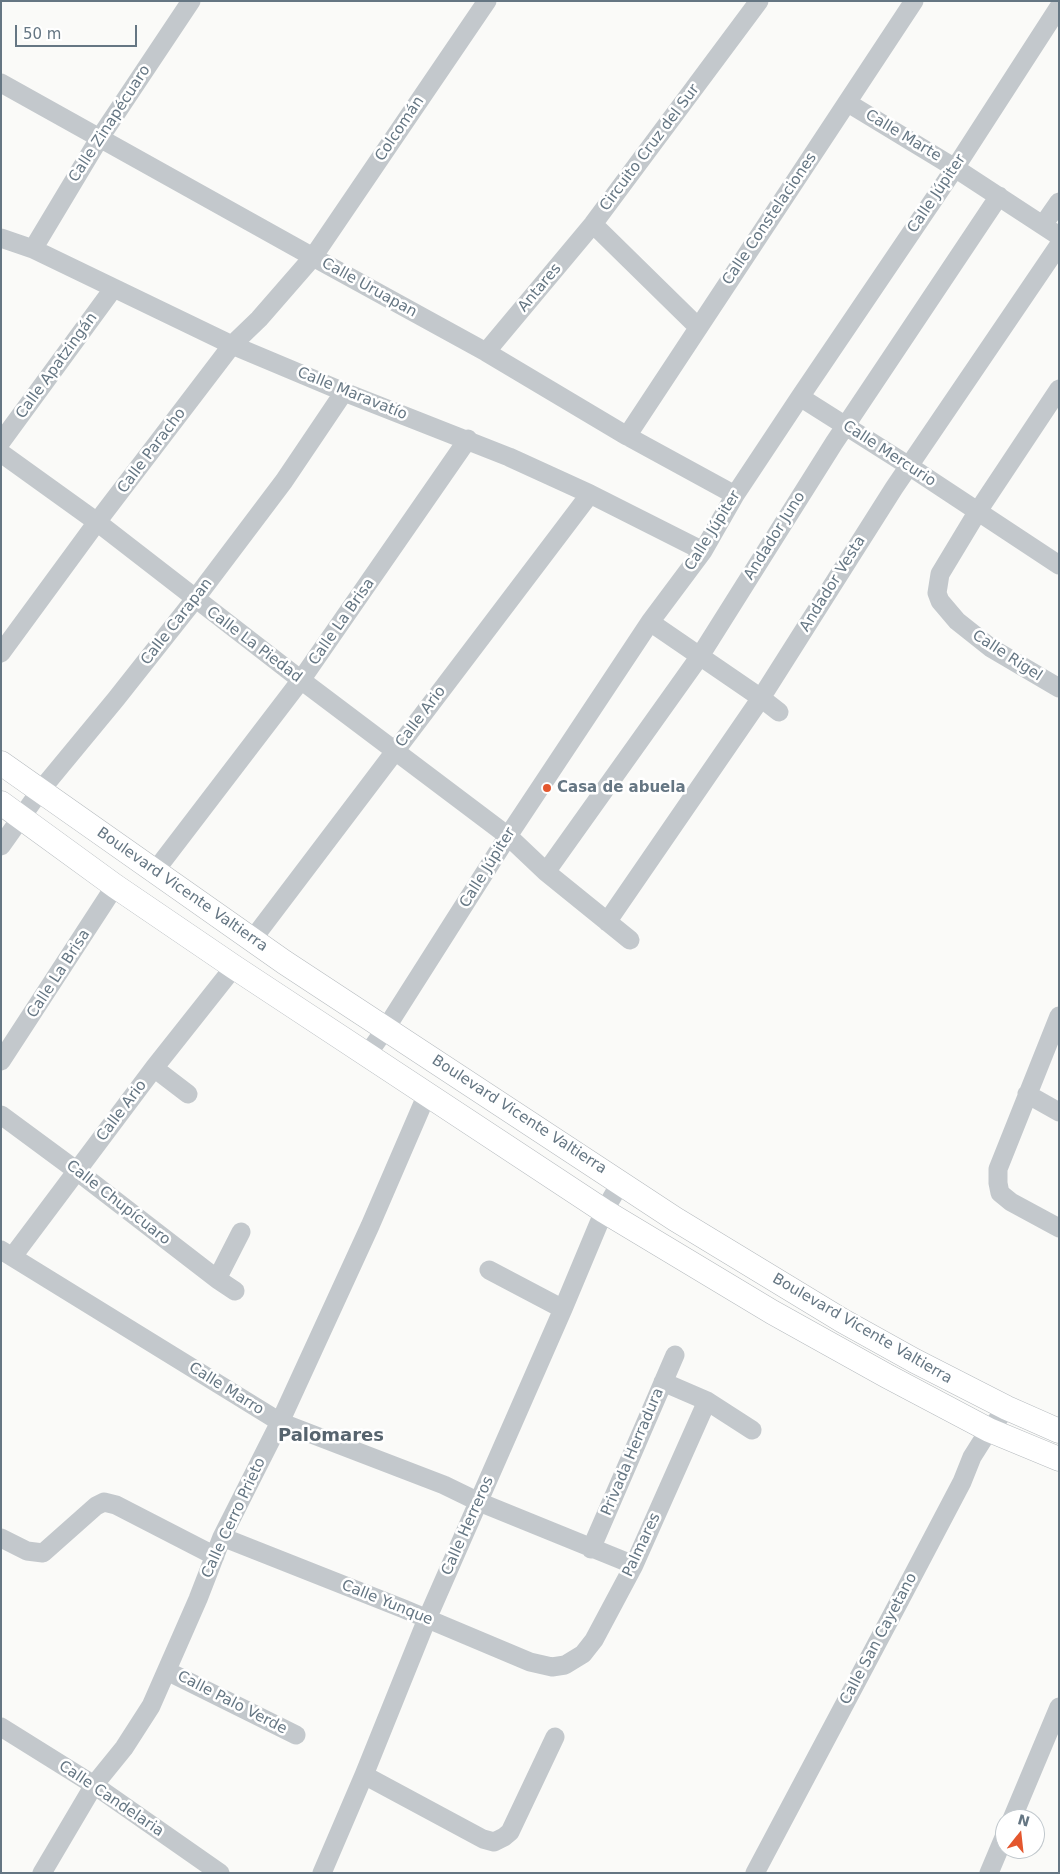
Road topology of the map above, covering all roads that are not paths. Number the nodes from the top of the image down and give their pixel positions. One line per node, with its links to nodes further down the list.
1 (191, 1): 8 (street, Calle Zinapécuaro)
2 (487, 1): 18 (street, Colcomán)
3 (759, 1): 12 (street, Circuito Cruz del Sur)
4 (914, 1): 7 (street, Calle Constelaciones)
5 (1059, 7): 9 (street, Calle Júpiter)
6 (1, 83): 8 (street, Calle Uruapan)
7 (848, 102): 9 (street, Calle Marte); 20 (street, Calle Constelaciones)
8 (99, 139): 17 (street, Calle Zinapécuaro); 18 (street, Calle Uruapan)
9 (955, 168): 10 (street, Calle Marte); 25 (street, Calle Júpiter)
10 (999, 196): 13 (street, Calle Marte); 26 (street, Andador Juno)
11 (1059, 202): 13 (street)
12 (593, 224): 20 (street, Circuito Cruz del Sur); 22 (street, Antares)
13 (1043, 225): 14 (street, Calle Marte)
14 (1059, 236)
15 (1, 238): 17 (street, Calle Maravatío)
16 (1059, 245): 31 (street, Andador Vesta)
17 (33, 249): 19 (street, Calle Maravatío)
18 (313, 257): 21 (street, Calle Paracho); 22 (street, Calle Uruapan)
19 (113, 289): 21 (street, Calle Maravatío); 29 (street, Calle Apatzingán)
20 (698, 327): 27 (street, Calle Constelaciones)
21 (232, 345): 24 (street, Calle Maravatío); 35 (street, Calle Paracho)
22 (486, 352): 27 (street, Calle Uruapan)
23 (1059, 389): 34 (street)
24 (344, 392): 28 (street, Calle Maravatío); 38 (street, Calle Carapan)
25 (800, 396): 26 (street, Calle Mercurio); 33 (street, Calle Júpiter)
26 (845, 426): 31 (street, Calle Mercurio); 41 (street, Andador Juno)
27 (627, 436): 33 (street, Calle Uruapan)
28 (468, 439): 32 (street, Calle Maravatío); 42 (street, Calle La Brisa)
29 (1, 442)
30 (1, 453): 35 (street, Calle La Piedad)
31 (909, 466): 34 (street, Calle Mercurio); 44 (street, Andador Vesta)
32 (590, 494): 36 (street, Calle Maravatío); 46 (street, Calle Ario)
33 (735, 495): 36 (street, Calle Júpiter)
34 (978, 512): 37 (street, Calle Mercurio); 43 (street, Calle Rigel)
35 (97, 522): 38 (street, Calle La Piedad); 40 (street, Calle Paracho)
36 (702, 551): 39 (street, Calle Júpiter)
37 (1059, 565)
38 (195, 599): 42 (street, Calle La Piedad); 48 (street, Calle Carapan)
39 (650, 622): 41 (street); 51 (street, Calle Júpiter)
40 (1, 653)
41 (700, 656): 44 (street); 54 (street, Andador Juno)
42 (301, 680): 46 (street, Calle La Piedad); 53 (street, Calle La Brisa)
43 (1059, 688)
44 (761, 698): 45 (street); 56 (street, Andador Vesta)
45 (779, 712)
46 (395, 751): 51 (street, Calle La Piedad); 57 (street, Calle Ario)
47 (1, 763): 48 (main road, Boulevard Vicente Valtierra)
48 (40, 790): 50 (street, Calle Carapan); 53 (main road, Boulevard Vicente Valtierra)
49 (1, 803): 50 (main road, Boulevard Vicente Valtierra)
50 (21, 818): 52 (street, Calle Carapan); 55 (main road, Boulevard Vicente Valtierra)
51 (508, 836): 54 (street, Calle La Piedad); 61 (street, Calle Júpiter)
52 (1, 846)
53 (155, 871): 57 (main road, Boulevard Vicente Valtierra)
54 (546, 872): 56 (street, Calle La Piedad)
55 (115, 886): 59 (main road, Boulevard Vicente Valtierra); 63 (street, Calle La Brisa)
56 (607, 922): 58 (street, Calle La Piedad)
57 (252, 940): 61 (main road, Boulevard Vicente Valtierra)
58 (630, 940)
59 (234, 967): 62 (main road, Boulevard Vicente Valtierra); 64 (street, Calle Ario)
60 (1059, 1016): 67 (street)
61 (386, 1028): 62 (street, Calle Júpiter); 71 (main road, Boulevard Vicente Valtierra)
62 (367, 1055): 66 (main road, Boulevard Vicente Valtierra)
63 (1, 1061)
64 (154, 1068): 65 (street); 70 (street, Calle Ario)
65 (188, 1094)
66 (427, 1094): 72 (main road, Boulevard Vicente Valtierra); 84 (street, Calle Cerro Prieto)
67 (1027, 1094): 68 (street); 73 (street)
68 (1059, 1112)
69 (1, 1115): 70 (street, Calle Chupícuaro)
70 (77, 1171): 75 (street, Calle Ario); 77 (street, Calle Chupícuaro)
71 (621, 1182): 72 (street, Calle Herreros); 83 (main road, Boulevard Vicente Valtierra)
72 (604, 1211): 79 (street, Calle Herreros); 86 (main road, Boulevard Vicente Valtierra)
73 (1059, 1228)
74 (241, 1232): 77 (street)
75 (7, 1253): 84 (street, Calle Marro)
76 (489, 1270): 79 (street)
77 (217, 1279): 78 (street, Calle Chupícuaro)
78 (235, 1291)
79 (563, 1309): 89 (street, Calle Herreros)
80 (675, 1355): 81 (street, Privada Herradura)
81 (663, 1382): 82 (street); 92 (street, Privada Herradura)
82 (707, 1400): 85 (street); 94 (street, Palmares)
83 (1007, 1408): 86 (street, Calle San Cayetano); 87 (main road, Boulevard Vicente Valtierra)
84 (280, 1422): 89 (street, Calle Marro); 90 (street, Calle Cerro Prieto)
85 (752, 1430)
86 (989, 1430): 88 (main road, Boulevard Vicente Valtierra); 109 (street, Calle San Cayetano)
87 (1059, 1431)
88 (1059, 1459)
89 (479, 1502): 92 (street, Calle Marro); 95 (street, Calle Herreros)
90 (222, 1537): 93 (street, Calle Cerro Prieto); 95 (street, Calle Yunque)
91 (1, 1538): 93 (street)
92 (591, 1549): 94 (street, Calle Marro)
93 (215, 1556): 97 (street, Calle Cerro Prieto)
94 (634, 1565): 96 (street, Palmares)
95 (427, 1619): 96 (street, Calle Yunque); 102 (street, Calle Herreros)
96 (552, 1667)
97 (167, 1671): 100 (street, Calle Palo Verde); 103 (street, Calle Cerro Prieto)
98 (1059, 1707): 104 (street)
99 (1, 1727): 103 (street, Calle Candelaria)
100 (296, 1736)
101 (555, 1737): 102 (street)
102 (367, 1770): 108 (street, Calle Herreros)
103 (94, 1785): 106 (street, Calle Cerro Prieto); 107 (street, Calle Candelaria)
104 (1016, 1809)
105 (995, 1859): 110 (street)
106 (42, 1873)
107 (220, 1873)
108 (322, 1873)
109 (755, 1873)
110 (989, 1873)

